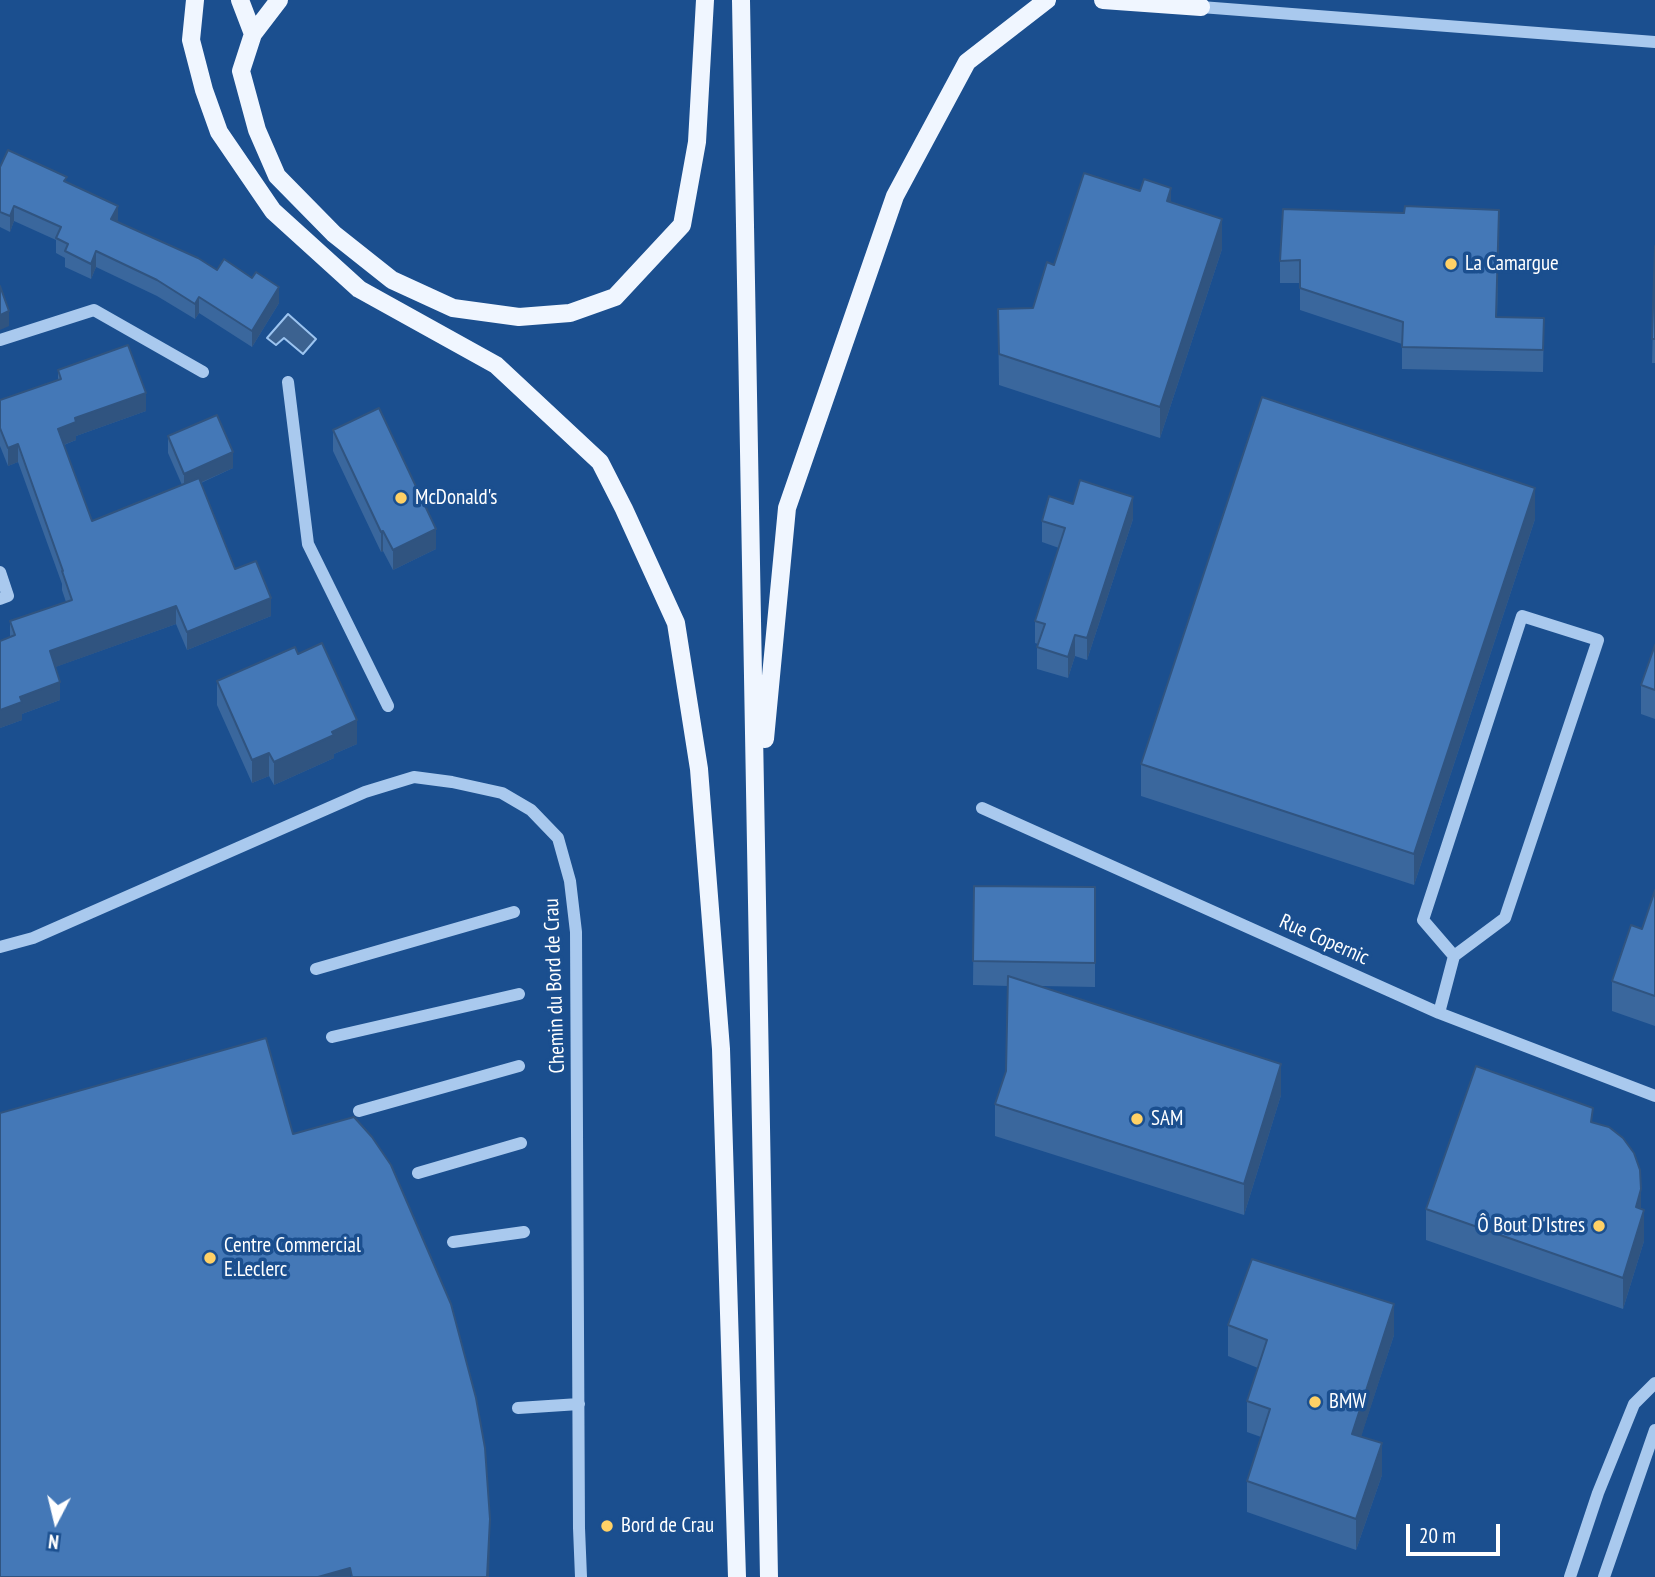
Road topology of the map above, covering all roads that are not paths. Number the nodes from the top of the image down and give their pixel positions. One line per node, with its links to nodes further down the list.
1 (195, 0): 39 (main road)
2 (240, 0): 10 (main road)
3 (279, 0): 10 (main road)
4 (705, 0): 10 (main road)
5 (741, 0): 19 (main road)
6 (1046, 0): 19 (main road)
7 (1102, 0): 9 (main road)
8 (1173, 0): 9 (main road)
9 (1201, 6): 11 (street)
10 (253, 34)
11 (1655, 42)
12 (0, 340): 13 (street)
13 (203, 372)
14 (288, 382): 17 (street)
15 (0, 572): 16 (street)
16 (0, 599)
17 (388, 706)
18 (982, 808): 25 (street, Rue Copernic)
19 (757, 858): 40 (main road)
20 (514, 912): 23 (street)
21 (0, 947): 35 (street, Chemin du Bord de Crau)
22 (1454, 956): 22 (street); 25 (street)
23 (316, 969)
24 (519, 994): 26 (street)
25 (1439, 1013): 28 (street, Rue Copernic)
26 (332, 1037)
27 (519, 1066): 29 (street)
28 (1655, 1096)
29 (359, 1111)
30 (522, 1143): 31 (street)
31 (418, 1173)
32 (524, 1232): 33 (street)
33 (453, 1242)
34 (1655, 1383): 41 (street)
35 (579, 1404): 36 (street); 38 (street, Chemin du Bord de Crau)
36 (518, 1408)
37 (1655, 1430): 42 (street)
38 (581, 1577)
39 (737, 1577)
40 (769, 1577)
41 (1570, 1577)
42 (1604, 1577)

